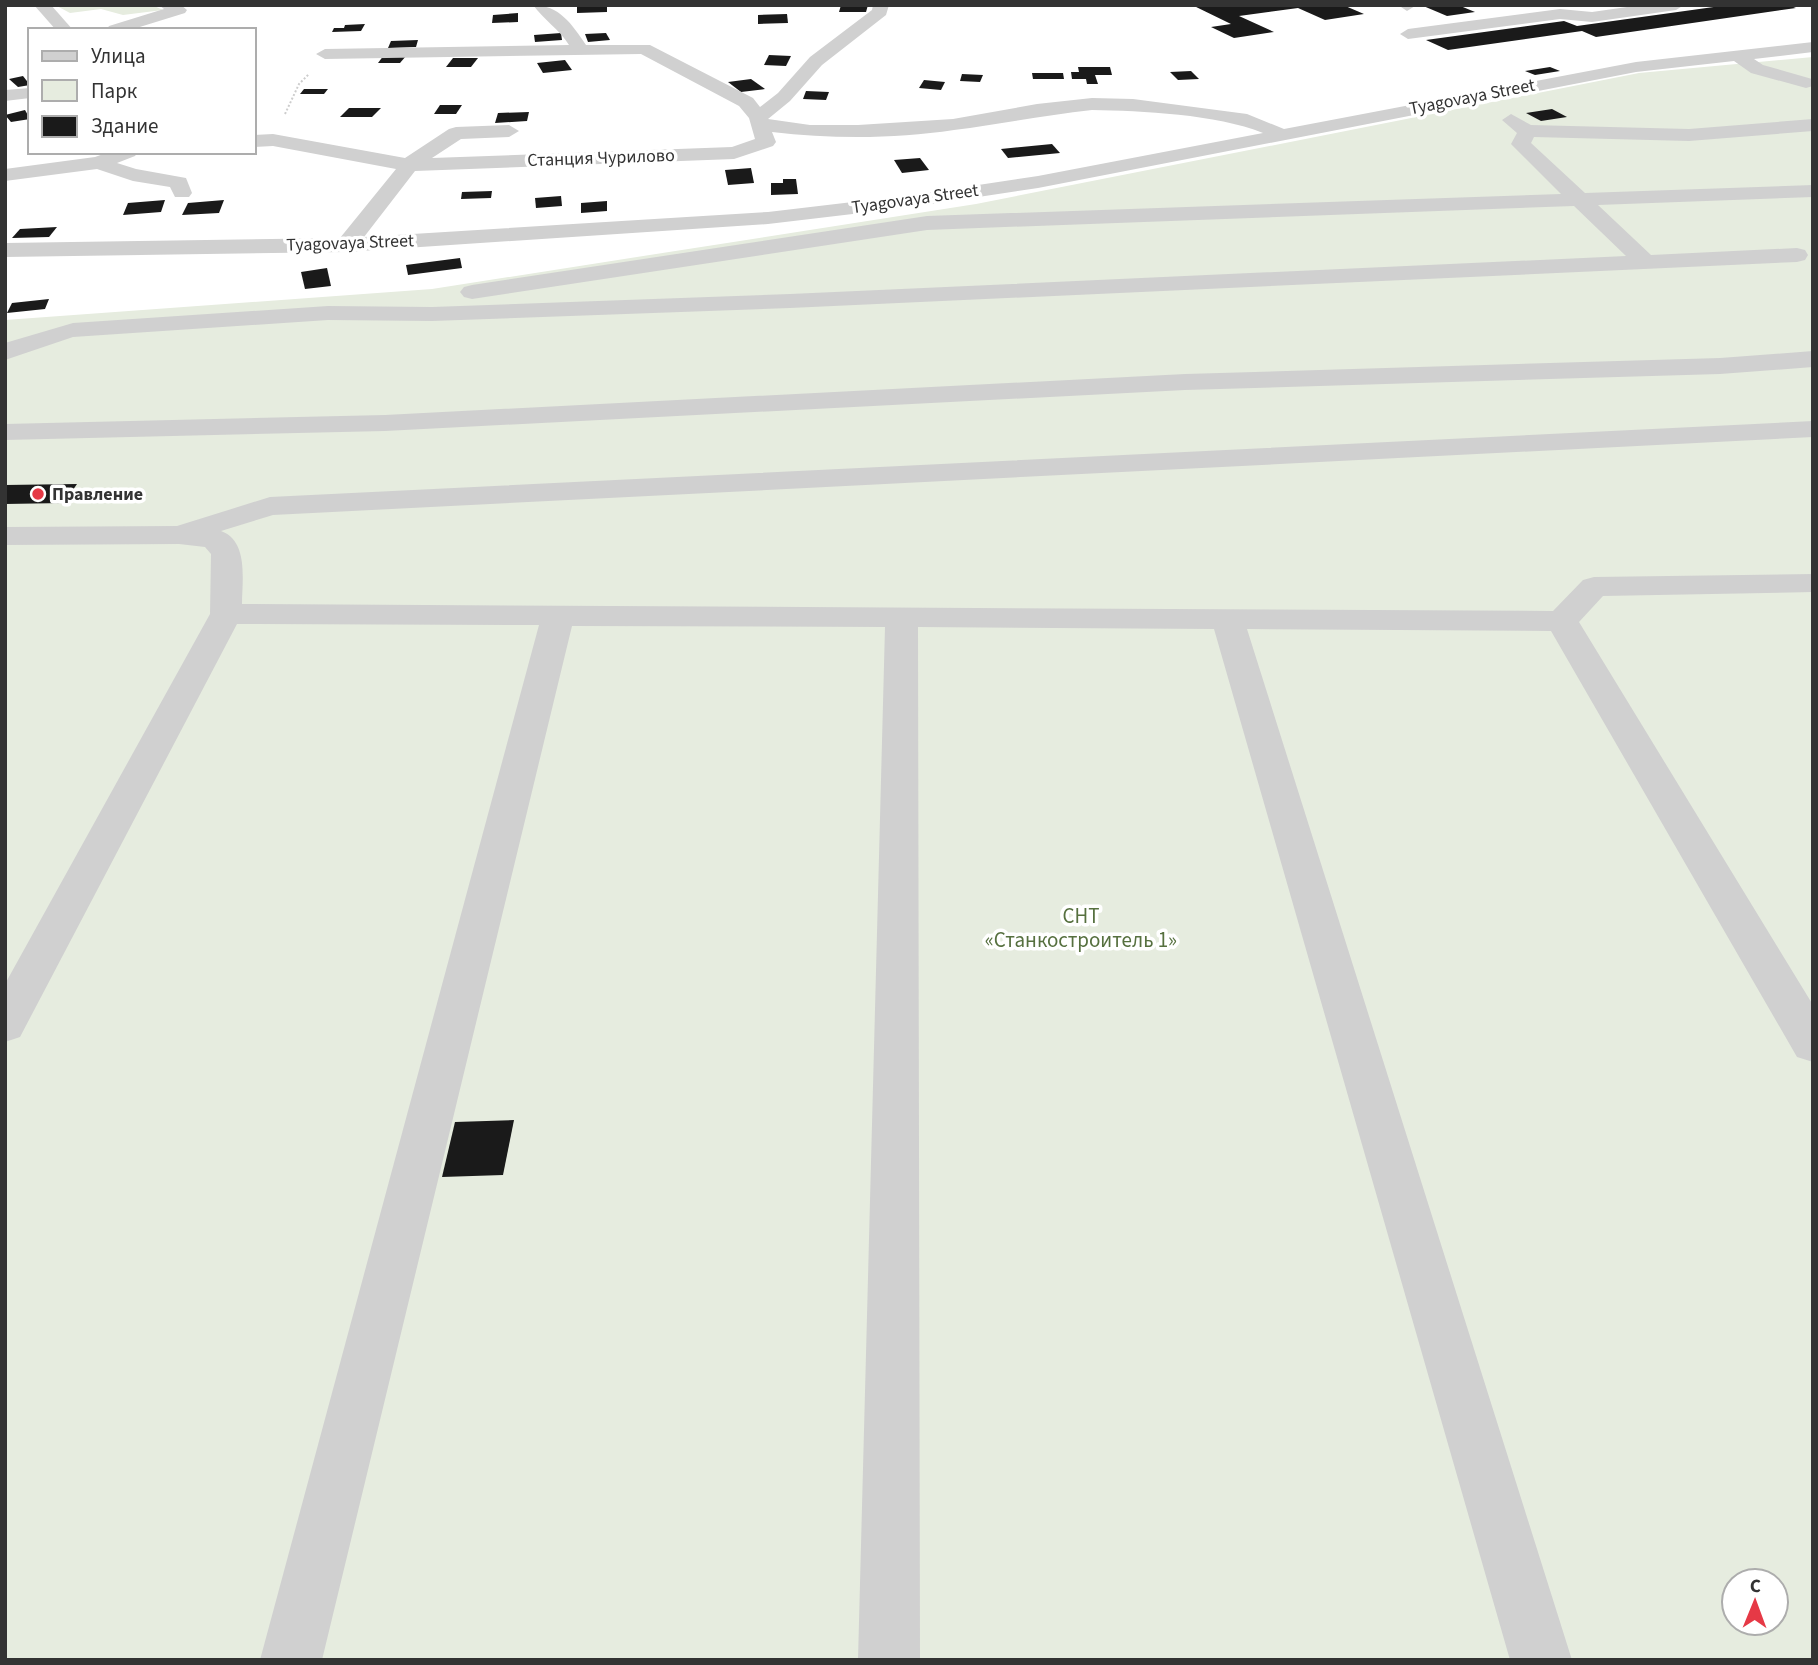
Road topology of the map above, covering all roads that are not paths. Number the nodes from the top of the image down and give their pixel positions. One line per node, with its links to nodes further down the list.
1 (41, 5): 6 (street)
2 (167, 5): 7 (street)
3 (541, 5): 10 (street)
4 (881, 5): 19 (street, Станция Чурилово)
5 (1676, 5): 8 (street)
6 (63, 28)
7 (121, 28)
8 (1408, 34)
9 (1813, 47): 12 (street, Tyagovaya Street)
10 (580, 49): 11 (street); 19 (street)
11 (325, 54)
12 (1735, 54): 13 (street); 17 (street, Tyagovaya Street)
13 (1806, 83)
14 (1188, 92): 18 (street)
15 (28, 93): 16 (street)
16 (5, 96)
17 (1475, 96): 22 (street); 23 (street, Tyagovaya Street)
18 (1247, 120): 19 (street); 23 (street)
19 (759, 121): 25 (street, Станция Чурилово)
20 (1813, 125): 22 (street)
21 (509, 131): 29 (street, Станция Чурилово)
22 (1527, 131): 33 (street)
23 (1282, 134): 34 (street, Tyagovaya Street)
24 (263, 141): 29 (street, Станция Чурилово)
25 (734, 153): 27 (street); 29 (street, Станция Чурилово)
26 (123, 154): 28 (street)
27 (788, 154)
28 (98, 163): 30 (street); 32 (street)
29 (409, 165): 34 (street, Станция Чурилово)
30 (5, 175)
31 (1813, 191): 33 (street)
32 (182, 193)
33 (1578, 199): 37 (street); 38 (street)
34 (346, 245): 35 (street, Tyagovaya Street)
35 (5, 250)
36 (1797, 255): 37 (street)
37 (1644, 261): 38 (street)
38 (328, 313): 39 (street)
39 (5, 352)
40 (1813, 359): 42 (street)
41 (1813, 429): 43 (street)
42 (5, 432)
43 (179, 535): 44 (street); 46 (street)
44 (5, 536)
45 (1813, 583): 50 (street)
46 (226, 614): 47 (street); 51 (street)
47 (558, 616): 48 (street); 53 (street)
48 (902, 618): 49 (street); 54 (street)
49 (1227, 619): 50 (street); 55 (street)
50 (1562, 621): 52 (street)
51 (5, 1025)
52 (1813, 1044)
53 (291, 1660)
54 (889, 1660)
55 (1541, 1660)

